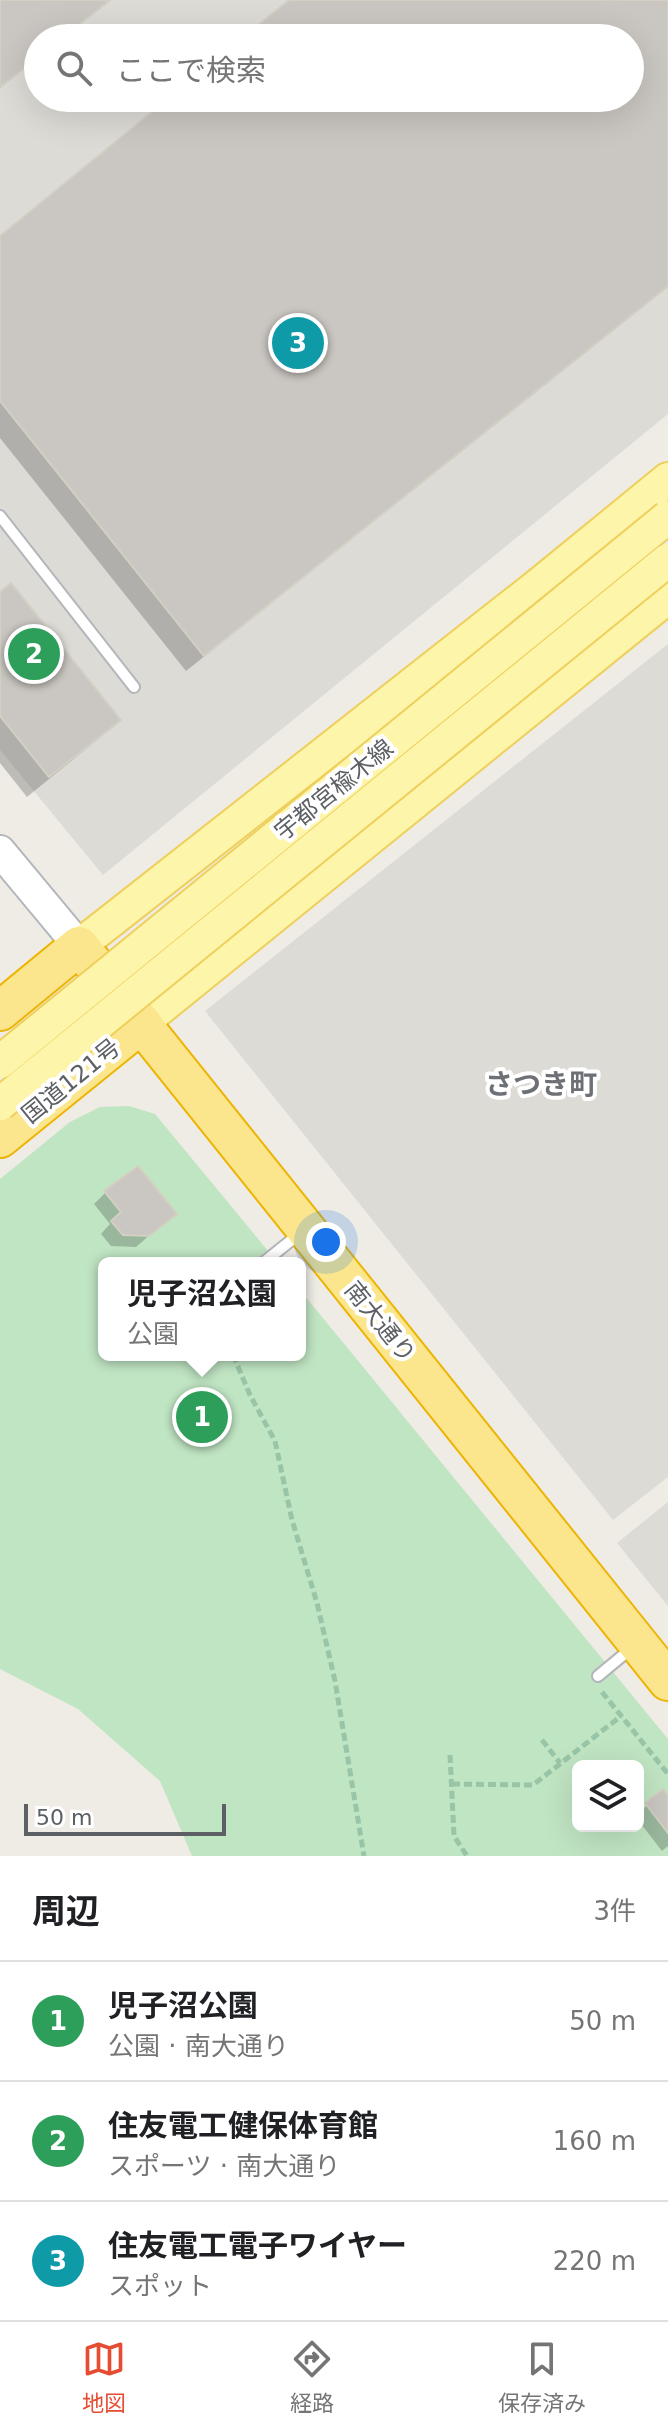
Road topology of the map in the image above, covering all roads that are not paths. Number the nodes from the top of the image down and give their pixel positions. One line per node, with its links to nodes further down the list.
1 (668, 479): 8 (main road)
2 (0, 516): 6 (lane)
3 (668, 517): 11 (main road, 宇都宮楡木線, bridge)
4 (668, 560): 12 (main road, 宇都宮楡木線, bridge)
5 (668, 597): 10 (main road)
6 (134, 687)
7 (0, 851): 8 (street, 南大通り)
8 (79, 946): 9 (highway); 10 (highway, 南大通り)
9 (0, 1011)
10 (142, 1023): 13 (highway, 国道121号); 14 (highway, 南大通り)
11 (0, 1062)
12 (0, 1104)
13 (0, 1138)
14 (306, 1229): 15 (lane); 16 (highway, 南大通り)
15 (271, 1257)
16 (637, 1644): 17 (lane); 18 (highway, 南大通り)
17 (598, 1676)
18 (668, 1681)

